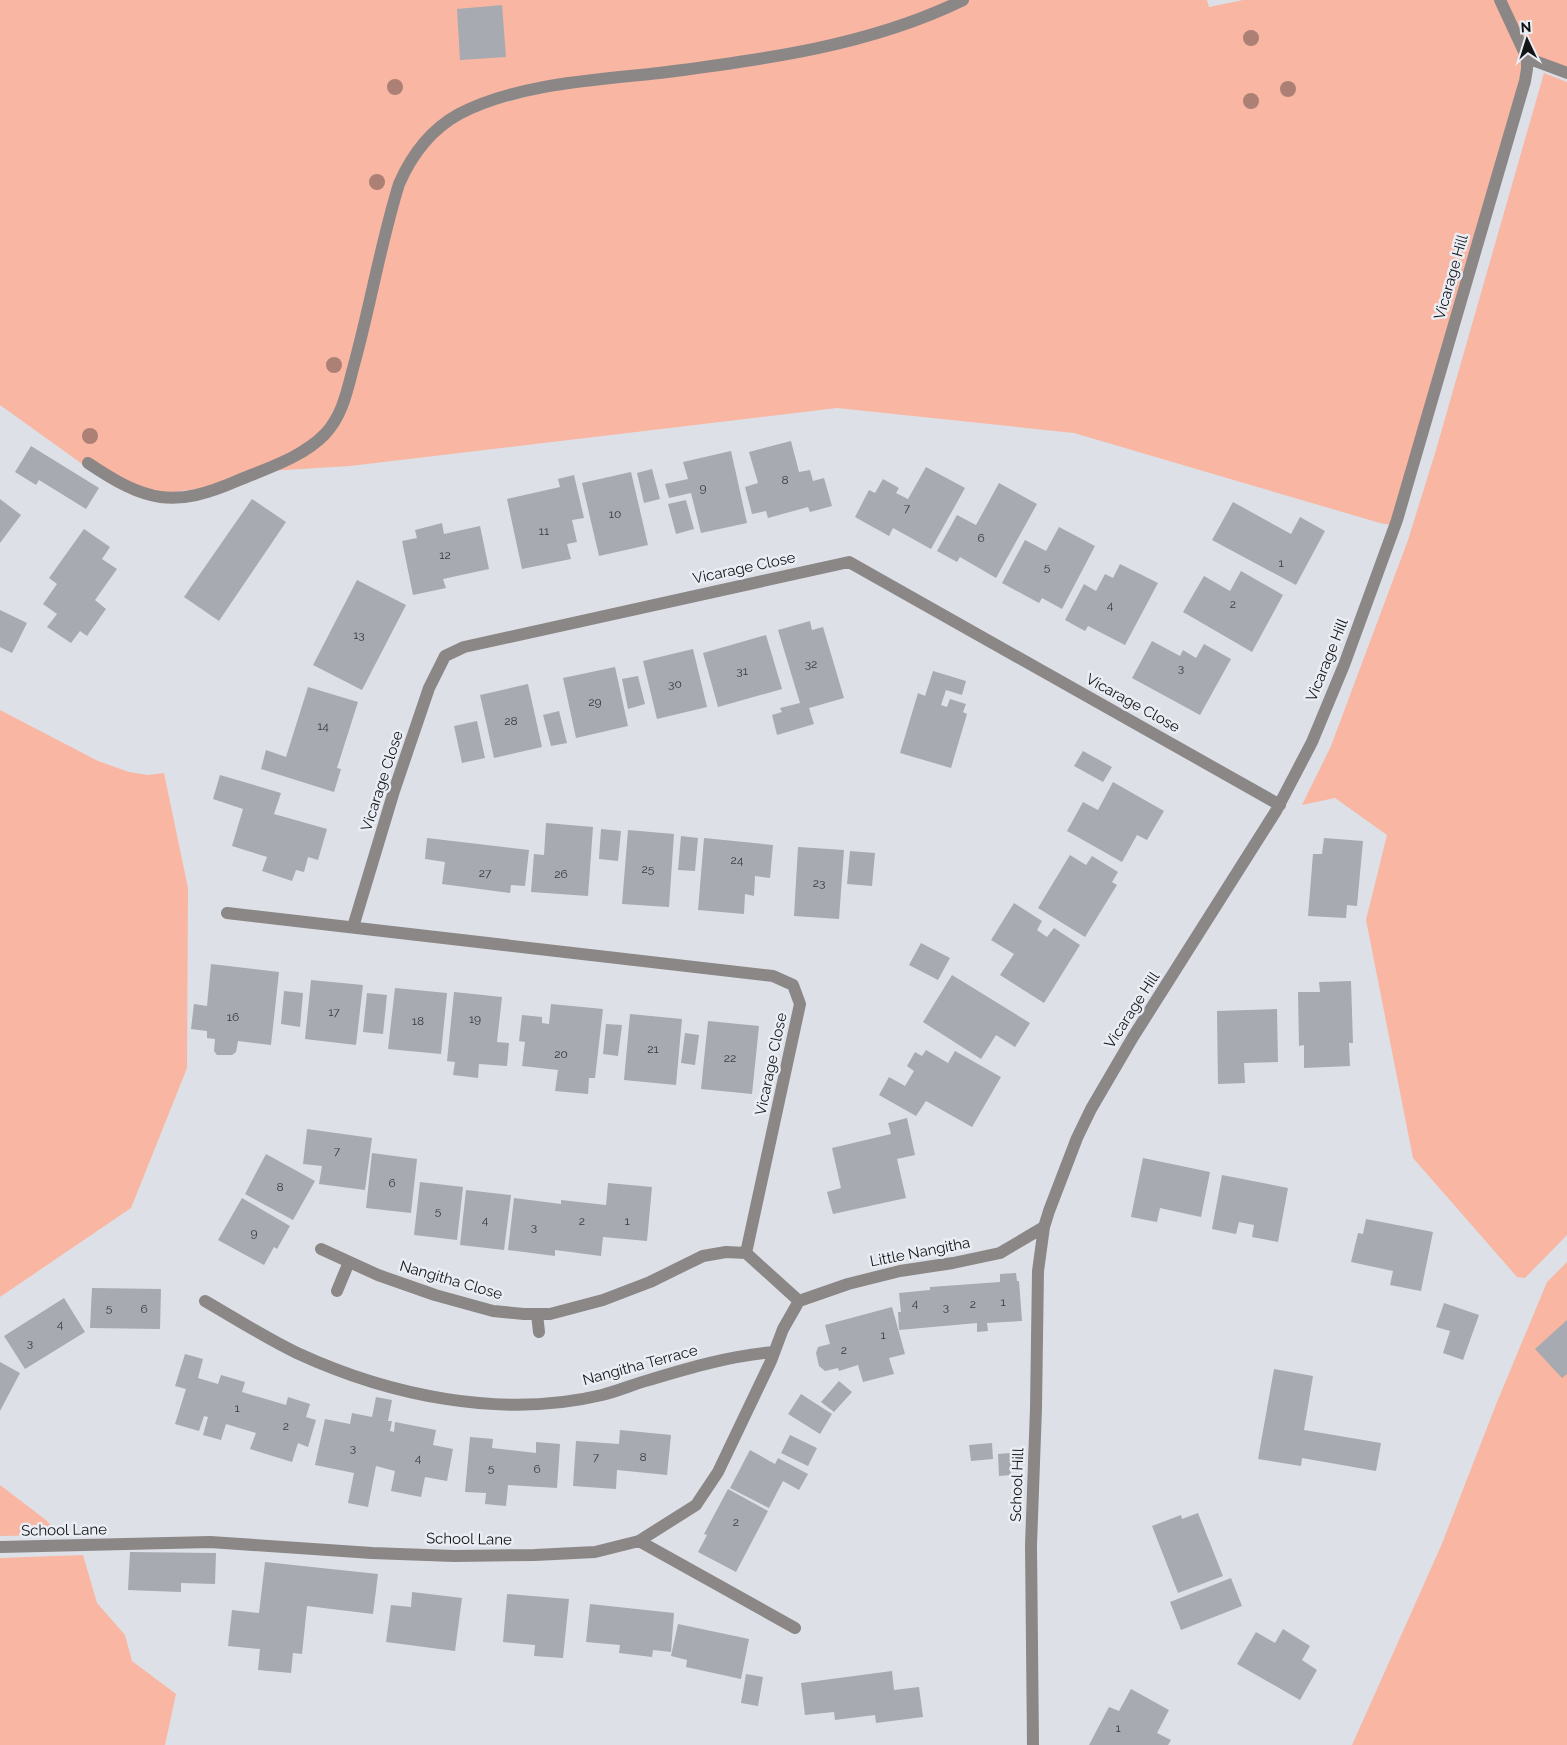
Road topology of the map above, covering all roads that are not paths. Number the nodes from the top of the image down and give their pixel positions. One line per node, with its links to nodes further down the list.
1 (963, 0): 5 (street)
2 (1500, 0): 3 (street)
3 (1527, 58): 4 (street); 6 (street, Vicarage Hill)
4 (1567, 73)
5 (88, 463)
6 (1280, 804): 8 (street, Vicarage Close); 9 (street, Vicarage Hill)
7 (227, 913): 8 (street, Vicarage Close)
8 (353, 927): 11 (street, Vicarage Close)
9 (1044, 1226): 14 (street, Little Nangitha); 22 (street, School Hill)
10 (321, 1249): 12 (street, Nangitha Close)
11 (746, 1253): 14 (street); 16 (street, Nangitha Close)
12 (349, 1262): 13 (street); 16 (street, Nangitha Close)
13 (337, 1290)
14 (799, 1300): 18 (street, School Lane)
15 (205, 1301): 18 (street, Nangitha Terrace)
16 (538, 1314): 17 (street)
17 (539, 1332)
18 (774, 1352): 19 (street, School Lane)
19 (639, 1541): 20 (street, School Lane); 21 (street)
20 (0, 1547)
21 (795, 1628)
22 (1034, 1745)

